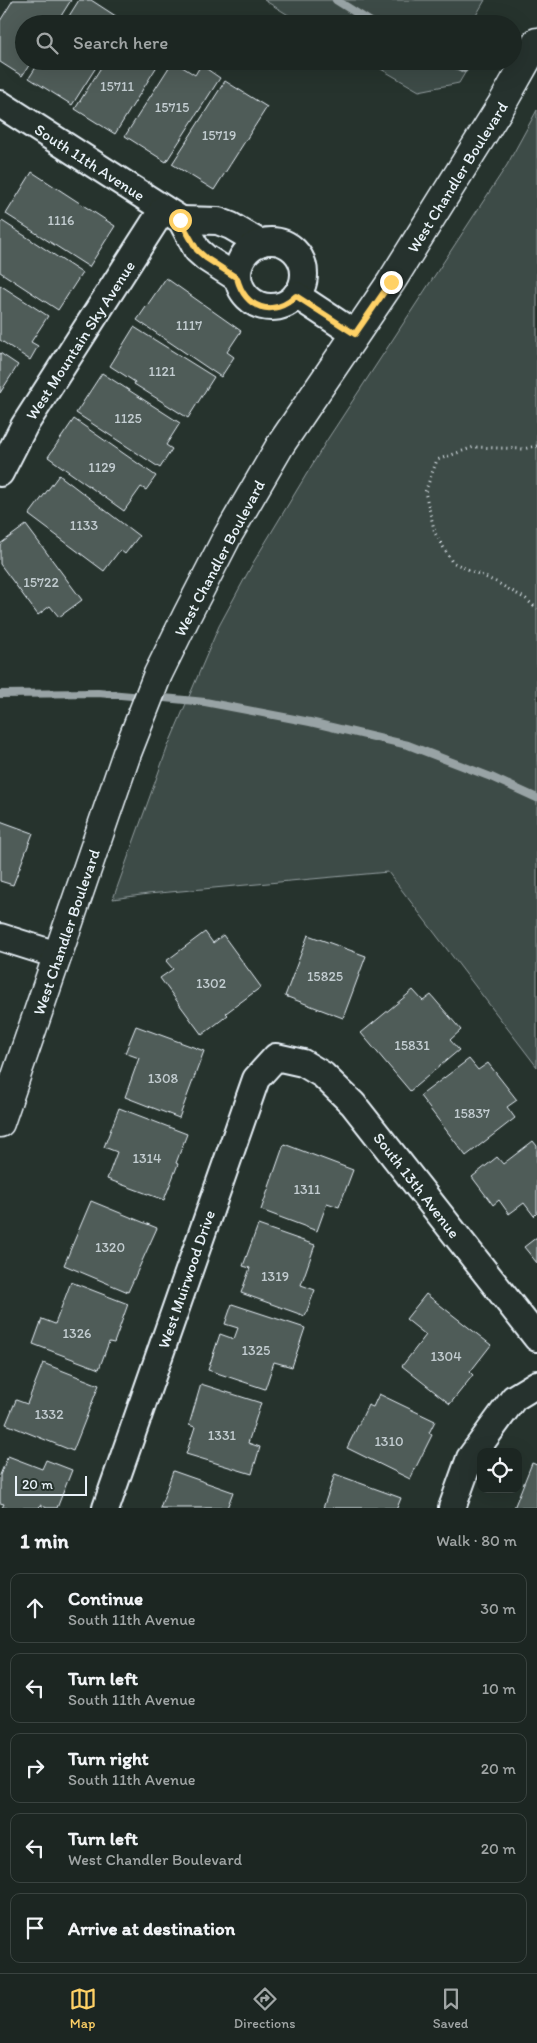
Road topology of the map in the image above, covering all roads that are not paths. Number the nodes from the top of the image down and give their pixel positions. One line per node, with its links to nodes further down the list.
1 (537, 42): 7 (main road, West Chandler Boulevard)
2 (0, 104): 3 (street, South 11th Avenue)
3 (172, 215): 4 (street); 5 (street, South 11th Avenue); 8 (street, West Mountain Sky Avenue)
4 (260, 243): 5 (street); 6 (street)
5 (237, 278): 6 (street, South 11th Avenue)
6 (296, 296): 7 (street)
7 (355, 334): 10 (main road, West Chandler Boulevard)
8 (0, 472)
9 (0, 937): 10 (street)
10 (57, 955): 12 (main road, West Chandler Boulevard)
11 (276, 1057): 13 (street, South 13th Avenue); 15 (street, West Muirwood Drive)
12 (0, 1123)
13 (537, 1338)
14 (537, 1384): 16 (street)
15 (106, 1508)
16 (452, 1508)

